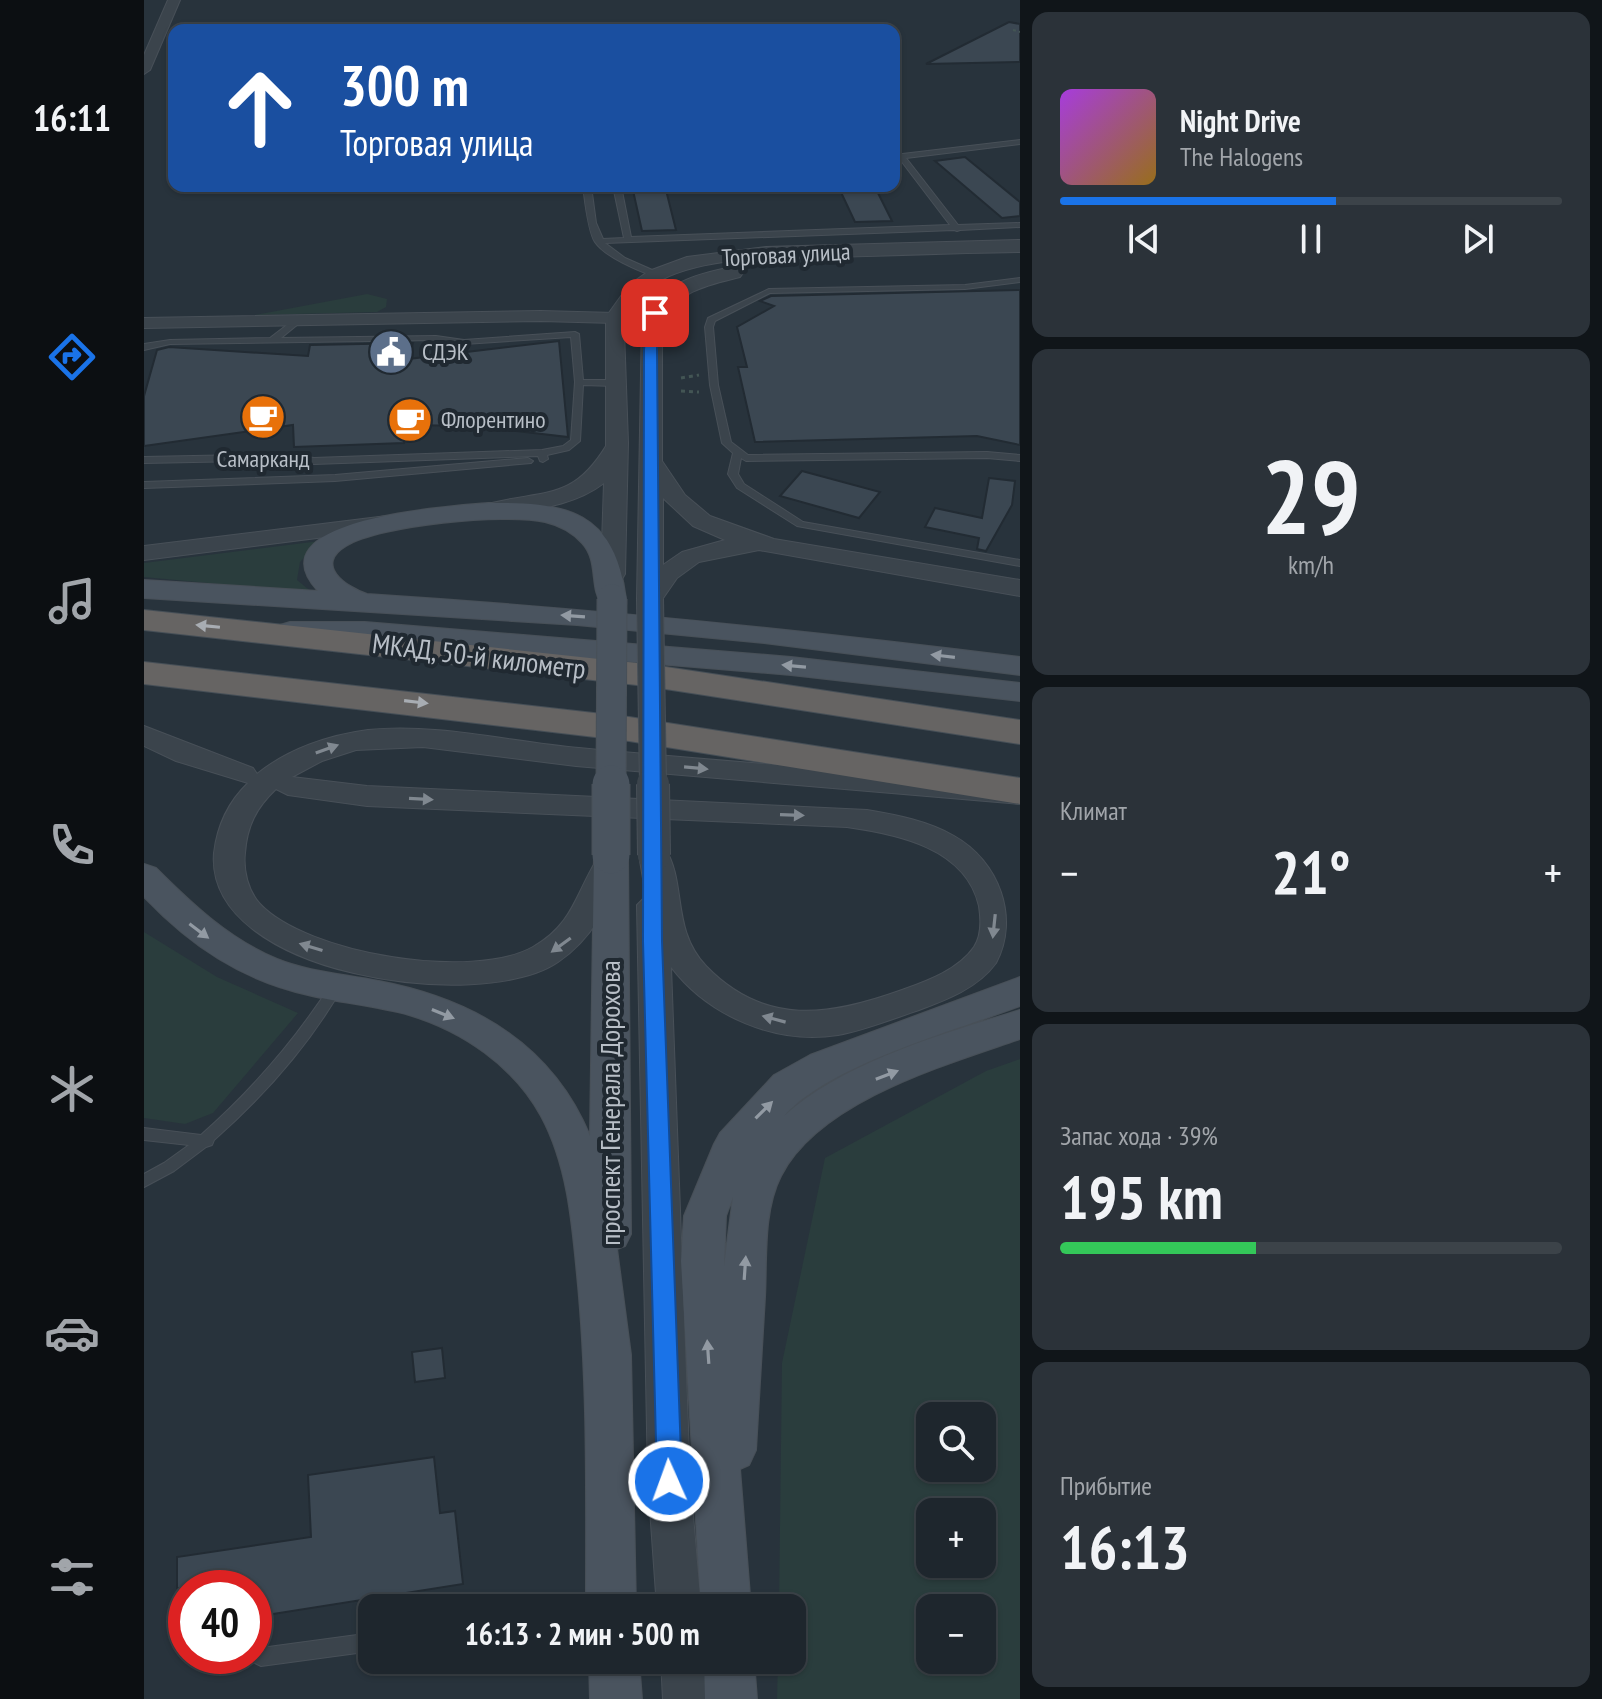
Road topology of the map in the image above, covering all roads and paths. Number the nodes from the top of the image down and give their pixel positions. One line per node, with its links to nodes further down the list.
1 (174, 0): 4 (street)
2 (1013, 30): 3 (path)
3 (1020, 32)
4 (144, 70)
5 (1020, 142): 6 (lane)
6 (900, 156)
7 (900, 158): 11 (lane)
8 (588, 192): 13 (lane)
9 (618, 192): 12 (lane)
10 (1020, 225): 11 (lane)
11 (957, 229): 12 (lane)
12 (628, 240): 13 (lane)
13 (598, 241): 16 (lane)
14 (1020, 246): 16 (street, Торговая улица)
15 (1020, 260): 20 (street, Торговая улица)
16 (656, 275): 18 (street, Торговая улица)
17 (1020, 280): 34 (lane)
18 (616, 317): 19 (street); 20 (street); 29 (street)
19 (437, 318): 21 (street); 23 (lane)
20 (652, 319): 37 (street)
21 (299, 320): 22 (street); 24 (lane)
22 (144, 323)
23 (436, 338): 24 (lane); 28 (lane)
24 (273, 340): 25 (lane)
25 (144, 347)
26 (699, 368): 27 (path)
27 (681, 378)
28 (579, 382): 29 (lane); 33 (lane)
29 (614, 383): 32 (street)
30 (681, 391): 31 (path)
31 (703, 399)
32 (617, 443): 39 (street); 44 (street)
33 (542, 453): 36 (lane); 38 (lane)
34 (737, 454): 35 (lane); 43 (lane)
35 (1020, 458)
36 (144, 460)
37 (651, 461): 41 (street); 47 (street)
38 (144, 485)
39 (500, 508): 40 (main road); 44 (main road)
40 (397, 522): 42 (street); 48 (main road)
41 (772, 546): 45 (street); 47 (street)
42 (144, 553)
43 (1020, 563)
44 (613, 586): 59 (main road, проспект Генерала Дорохова, bridge)
45 (1020, 588)
46 (144, 589): 48 (main road)
47 (650, 599): 60 (street, проспект Генерала Дорохова, bridge)
48 (389, 606): 51 (main road, one-way to 48)
49 (144, 620): 50 (highway, МКАД, 50-й километр, one-way to 49)
50 (250, 631): 53 (main road, one-way to 50); 54 (highway, МКАД, 50-й километр)
51 (1020, 666)
52 (144, 673): 58 (highway, МКАД, 50-й километр, one-way to 58)
53 (1020, 692)
54 (1020, 732)
55 (144, 735): 56 (street)
56 (243, 775)
57 (288, 786): 60 (street, one-way to 60)
58 (1020, 792): 59 (street, one-way to 58)
59 (611, 855): 68 (main road, проспект Генерала Дорохова)
60 (654, 855): 71 (street, проспект Генерала Дорохова)
61 (144, 876): 62 (main road, one-way to 62)
62 (337, 986): 66 (lane); 68 (main road, one-way to 68)
63 (1020, 991): 69 (main road, one-way to 63)
64 (1020, 1024): 69 (main road, one-way to 64)
65 (144, 1134): 66 (lane)
66 (207, 1141): 67 (lane)
67 (144, 1181)
68 (609, 1378): 70 (main road, проспект Генерала Дорохова)
69 (725, 1589)
70 (611, 1594)
71 (678, 1594)
72 (358, 1644): 73 (lane)
73 (272, 1656)
74 (615, 1674): 77 (main road)
75 (684, 1674): 78 (street)
76 (730, 1674): 79 (main road)
77 (616, 1699)
78 (686, 1699)
79 (731, 1699)

